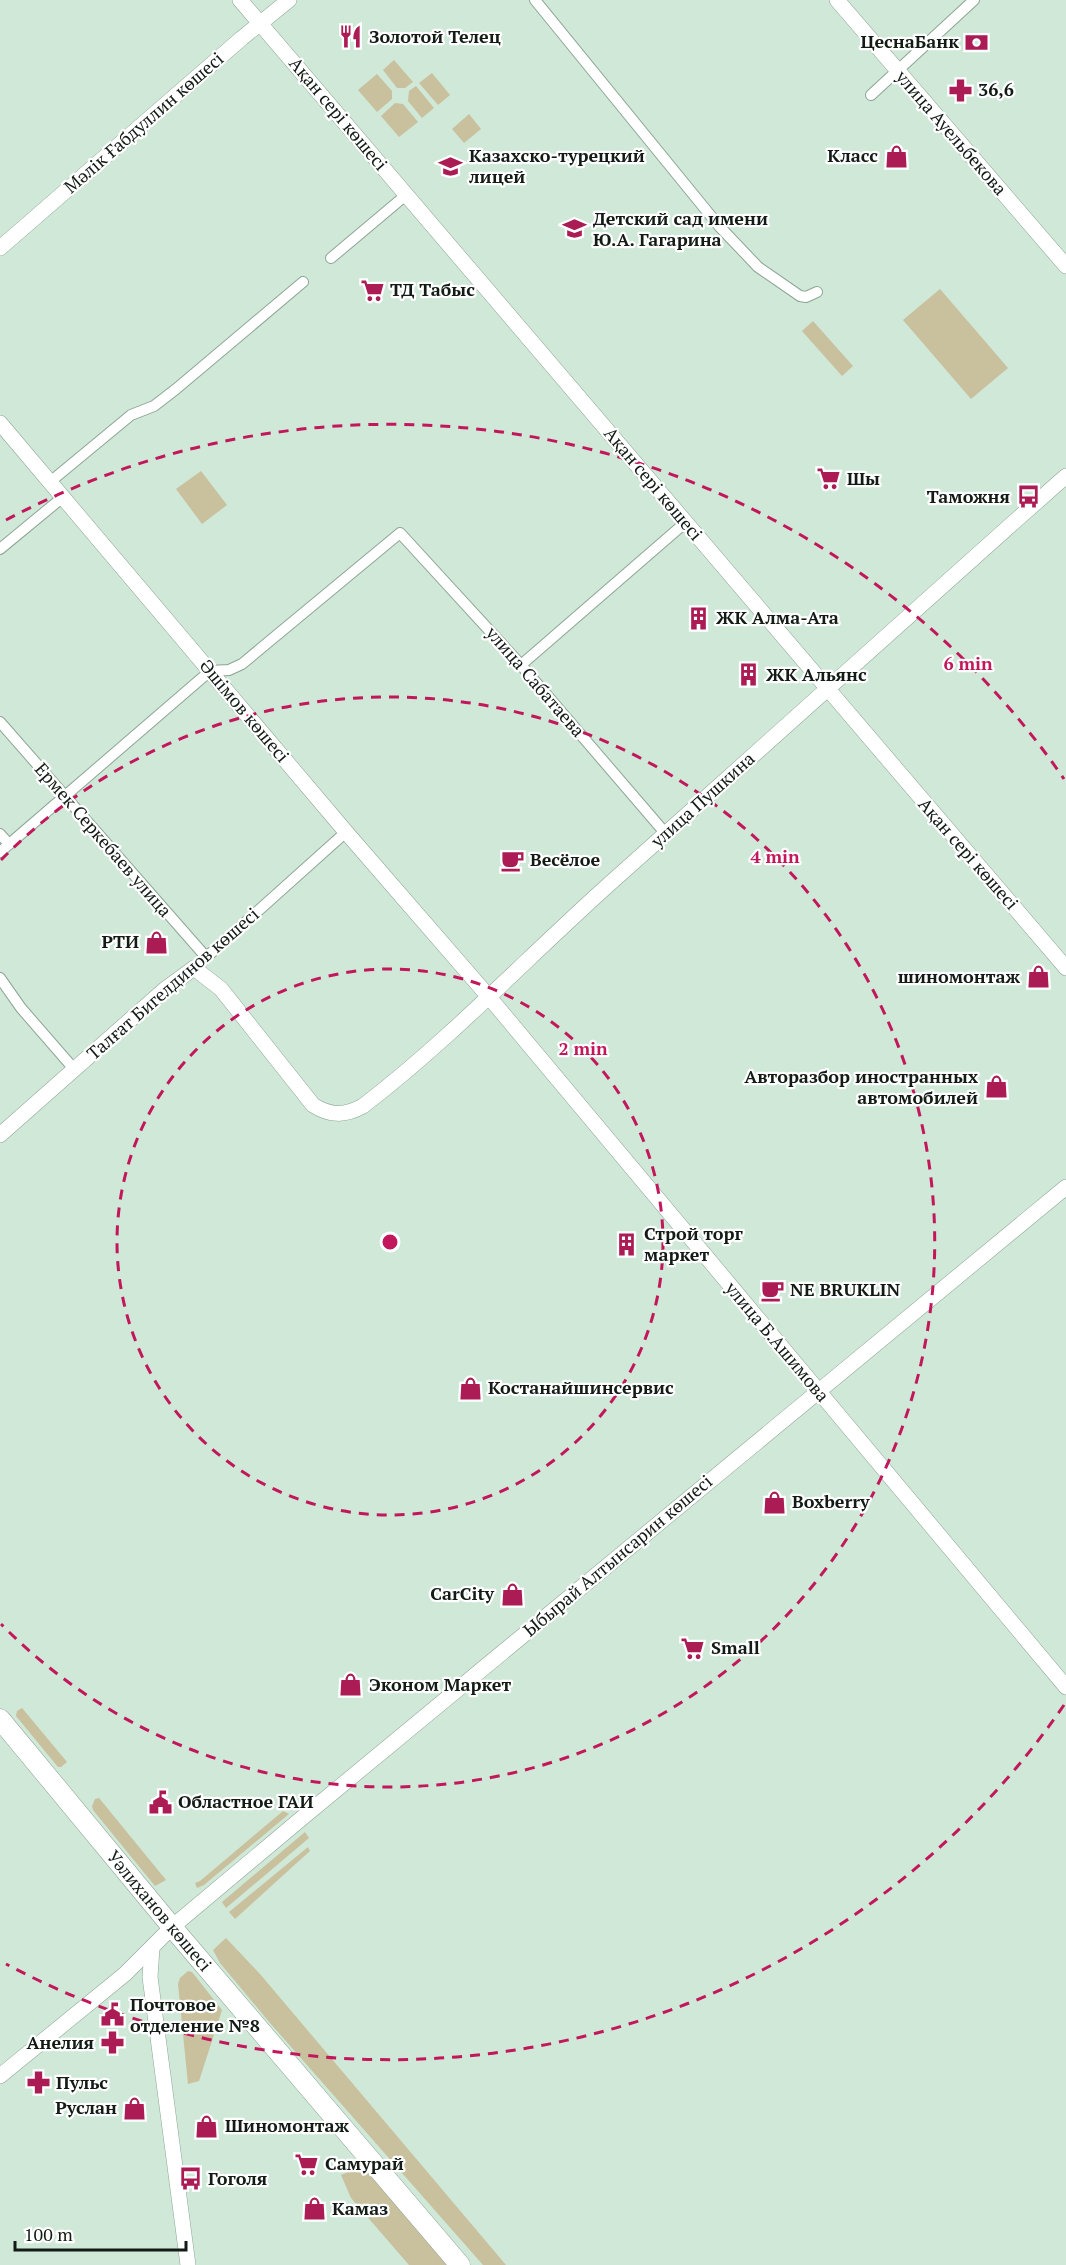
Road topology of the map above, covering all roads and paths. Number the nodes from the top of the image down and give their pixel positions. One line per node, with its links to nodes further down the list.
1 (240, 0): 6 (street, Ақан сері көшесі)
2 (289, 0): 6 (street, Мәлік Ғабдуллин көшесі)
3 (535, 0): 14 (street)
4 (837, 0): 7 (street, улица Ауельбекова)
5 (974, 0): 7 (street)
6 (261, 24): 9 (street, Ақан сері көшесі); 10 (street, Мәлік Ғабдуллин көшесі)
7 (897, 70): 8 (street); 12 (street, улица Ауельбекова)
8 (871, 94)
9 (406, 195): 11 (street); 19 (street, Ақан сері көшесі)
10 (0, 248)
11 (331, 258)
12 (1066, 266)
13 (303, 282): 17 (street)
14 (817, 292)
15 (0, 423): 17 (street, Әшімов көшесі)
16 (1066, 476): 23 (street, улица Пушкина)
17 (50, 482): 18 (street, Әшімов көшесі)
18 (63, 497): 20 (street); 22 (street, Әшімов көшесі)
19 (686, 522): 21 (street); 23 (street, Ақан сері көшесі)
20 (0, 549)
21 (521, 665): 22 (street, улица Сабатаева); 28 (street, улица Сабатаева)
22 (210, 671): 25 (street); 26 (street, Әшімов көшесі)
23 (826, 688): 28 (street, улица Пушкина); 32 (street, Ақан сері көшесі)
24 (0, 722): 25 (street, Ермек Серкебаев улица)
25 (64, 797): 29 (street); 30 (street, Ермек Серкебаев улица)
26 (346, 832): 30 (street, Талғат Бигелдинов көшесі); 34 (street, Әшімов көшесі)
27 (0, 834): 29 (street)
28 (666, 834): 34 (street, улица Пушкина)
29 (4, 848)
30 (206, 957): 31 (street, Талғат Бигелдинов көшесі)
31 (194, 968): 34 (street, улица Пушкина); 35 (street, Талғат Бигелдинов көшесі)
32 (1066, 968)
33 (0, 978): 35 (street)
34 (489, 997): 38 (street, улица Б.Ашимова)
35 (74, 1069): 36 (street, Талғат Бигелдинов көшесі)
36 (0, 1135)
37 (1066, 1187): 38 (street, Ыбырай Алтынсарин көшесі)
38 (818, 1391): 39 (street, улица Б.Ашимова); 41 (street, Ыбырай Алтынсарин көшесі)
39 (1066, 1687)
40 (0, 1719): 41 (highway, Уәлиханов көшесі)
41 (172, 1927): 42 (street, Ыбырай Алтынсарин көшесі); 45 (highway, Уәлиханов көшесі)
42 (152, 1948): 43 (street, Ыбырай Алтынсарин көшесі); 44 (street)
43 (0, 2076)
44 (188, 2265)
45 (460, 2265)

